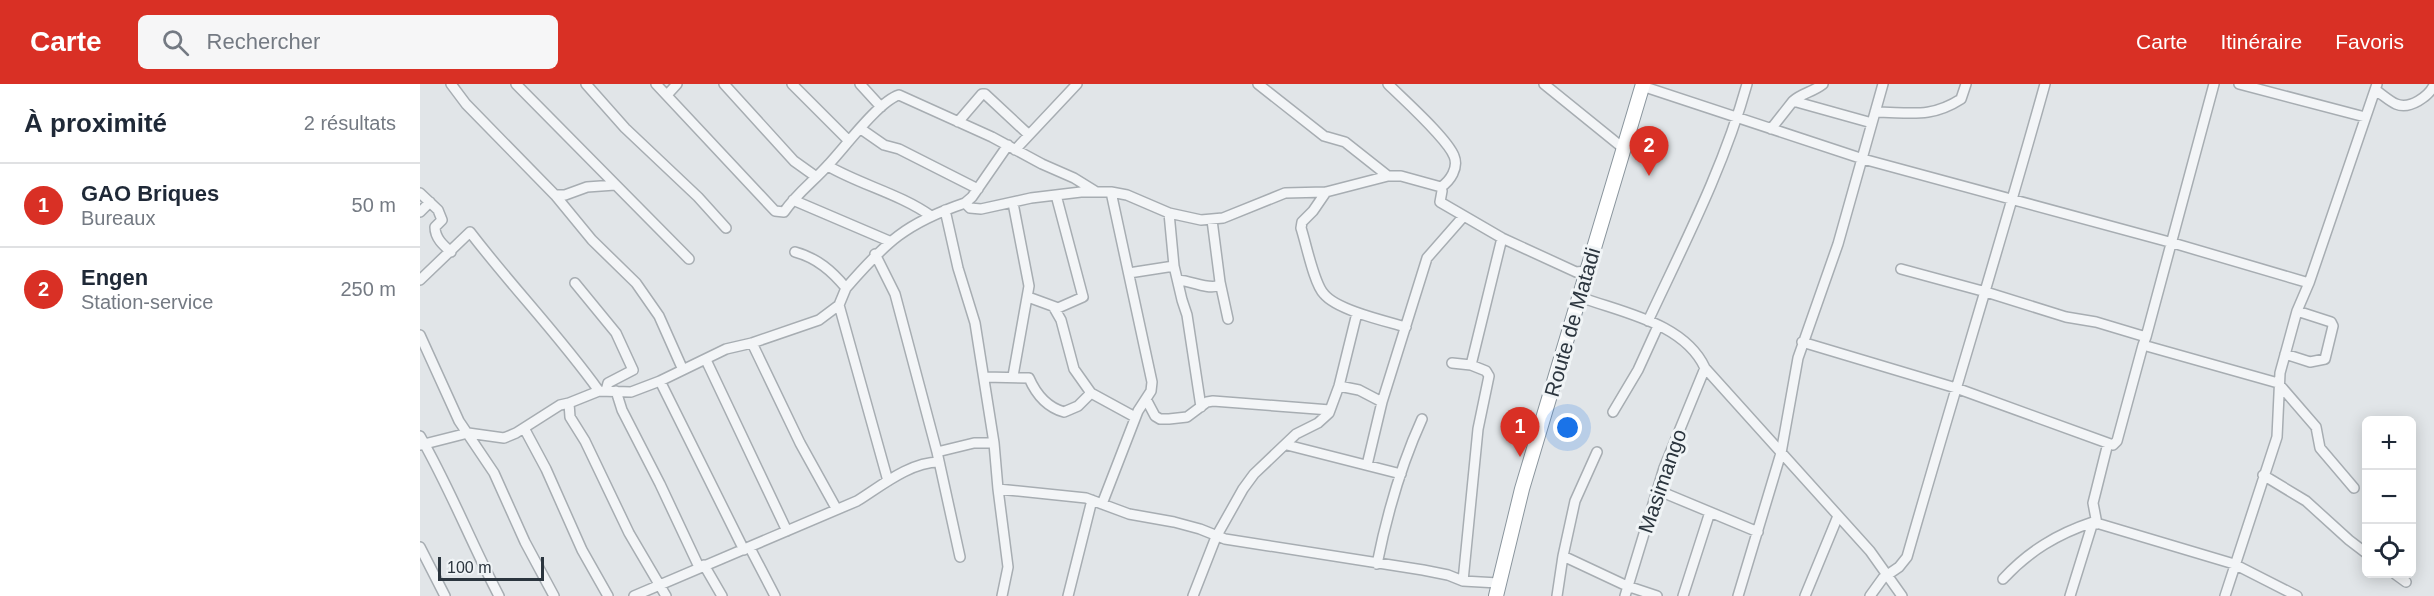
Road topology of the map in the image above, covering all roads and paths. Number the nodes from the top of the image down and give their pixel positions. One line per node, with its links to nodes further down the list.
1 (451, 84): 48 (street)
2 (516, 84): 41 (street)
3 (586, 84): 61 (street)
4 (656, 84): 23 (street)
5 (677, 84): 23 (street)
6 (724, 84): 39 (street)
7 (792, 84): 34 (street)
8 (860, 84): 25 (street)
9 (1077, 84): 33 (street)
10 (1258, 84): 40 (street)
11 (1388, 84): 42 (street)
12 (1544, 84): 36 (street)
13 (1747, 84): 28 (street)
14 (1823, 84): 24 (street)
15 (1883, 84): 26 (street)
16 (1966, 84): 26 (street)
17 (2044, 84): 51 (street)
18 (2214, 84): 64 (street)
19 (2239, 84): 27 (street)
20 (1642, 85): 28 (street); 36 (highway, Route de Matadi)
21 (2434, 85): 22 (street)
22 (2376, 87): 27 (street)
23 (667, 95): 50 (street)
24 (1793, 101): 30 (street); 32 (street)
25 (881, 107): 29 (street); 31 (street)
26 (1875, 112): 30 (street)
27 (2365, 117): 77 (street)
28 (1737, 118): 32 (street); 87 (street)
29 (958, 122): 33 (street); 35 (street)
30 (1872, 123): 37 (street)
31 (861, 129): 34 (street); 43 (street)
32 (1771, 129): 37 (street)
33 (1029, 135): 35 (street)
34 (849, 141): 38 (street)
35 (1012, 148): 43 (street); 44 (street)
36 (1623, 148): 71 (highway, Route de Matadi)
37 (1863, 159): 51 (street); 92 (street)
38 (828, 166): 39 (street); 58 (street)
39 (815, 176): 50 (street)
40 (1388, 176): 42 (street); 46 (street)
41 (615, 185): 48 (street); 68 (street)
42 (1441, 187): 59 (street)
43 (978, 189): 54 (street)
44 (1095, 191): 45 (street); 49 (street)
45 (1111, 192): 57 (street); 72 (street)
46 (1326, 192): 60 (street); 85 (street)
47 (420, 193): 52 (street)
48 (555, 195): 99 (street)
49 (1056, 195): 53 (street); 83 (street)
50 (793, 200): 63 (street)
51 (2012, 200): 64 (street); 79 (street)
52 (430, 202): 56 (street); 65 (street)
53 (1013, 202): 54 (street); 80 (street)
54 (965, 203): 55 (street)
55 (945, 210): 58 (street); 101 (street)
56 (420, 212)
57 (1169, 213): 60 (street); 69 (street)
58 (931, 216): 63 (street)
59 (1463, 217): 62 (street); 89 (street)
60 (1212, 220): 75 (street)
61 (726, 228)
62 (1502, 238): 71 (street); 97 (street)
63 (889, 241): 67 (street)
64 (2173, 243): 77 (street); 91 (street)
65 (451, 252): 73 (street); 106 (street)
66 (795, 252): 78 (street)
67 (875, 254): 78 (street); 124 (street)
68 (689, 259)
69 (1174, 266): 72 (street); 74 (street)
70 (1900, 269): 79 (street)
71 (1587, 271): 81 (highway, Route de Matadi)
72 (1129, 273): 108 (street)
73 (420, 280)
74 (1179, 280): 75 (street); 111 (street)
75 (1220, 282): 86 (street)
76 (575, 283): 106 (street)
77 (2308, 283): 84 (street)
78 (846, 288): 82 (street)
79 (1986, 291): 91 (street); 105 (street)
80 (1028, 297): 83 (street); 100 (street)
81 (1580, 297): 87 (street); 155 (highway, Route de Matadi)
82 (839, 305): 93 (street); 128 (street)
83 (1053, 306): 107 (street)
84 (2297, 311): 94 (street); 94 (street)
85 (1357, 313): 89 (street); 104 (street)
86 (1228, 319)
87 (1648, 321): 88 (street)
88 (1658, 326): 98 (street); 113 (street)
89 (1406, 327): 109 (street)
90 (420, 335): 117 (street)
91 (2145, 341): 103 (street); 120 (street)
92 (1802, 342): 105 (street); 123 (street)
93 (752, 343): 95 (street); 134 (street)
94 (2285, 354): 103 (street)
95 (706, 360): 99 (street); 138 (street)
96 (1452, 363): 97 (street)
97 (1471, 365): 152 (street)
98 (1705, 368): 123 (street); 131 (street, Masimango)
99 (683, 370): 102 (street)
100 (1013, 376): 101 (street); 107 (street)
101 (984, 377): 119 (street)
102 (660, 381): 106 (street); 142 (street)
103 (2278, 383): 127 (street); 130 (street)
104 (1338, 386): 109 (street); 112 (street)
105 (1956, 388): 120 (street); 149 (street)
106 (607, 391): 110 (street); 148 (street)
107 (1091, 393): 114 (street)
108 (1146, 399): 111 (street); 114 (street)
109 (1382, 402): 125 (street)
110 (569, 403): 116 (street); 154 (street)
111 (1201, 407): 112 (street)
112 (1330, 411): 121 (street)
113 (1613, 412)
114 (1135, 417): 133 (street)
115 (1422, 419): 126 (street)
116 (524, 428): 117 (street); 160 (street)
117 (468, 433): 118 (street); 159 (street)
118 (422, 442): 158 (street)
119 (994, 443): 124 (street); 129 (street)
120 (2108, 443): 137 (street)
121 (1287, 445): 125 (street); 140 (street)
122 (1597, 452): 144 (street)
123 (1781, 453): 136 (street); 139 (street)
124 (938, 457): 128 (street); 145 (street)
125 (1367, 465): 126 (street)
126 (1401, 474): 146 (street)
127 (2263, 475): 143 (street); 147 (street)
128 (888, 481): 134 (street)
129 (998, 489): 132 (street); 165 (street)
130 (2354, 489)
131 (1657, 490): 135 (street); 156 (street, Masimango)
132 (1092, 500): 133 (street); 166 (street)
133 (1102, 504): 140 (street)
134 (836, 508): 138 (street)
135 (1710, 512): 139 (street); 170 (street)
136 (1838, 516): 149 (street); 172 (street)
137 (2095, 523): 147 (street); 151 (street); 175 (street)
138 (787, 531): 142 (street)
139 (1758, 532): 171 (street)
140 (1216, 537): 146 (street); 167 (street)
141 (420, 547): 157 (street)
142 (747, 549): 148 (street); 164 (street)
143 (2362, 549)
144 (1563, 556): 156 (street); 168 (street)
145 (960, 557)
146 (1377, 564): 152 (street)
147 (2234, 564): 176 (street); 177 (street)
148 (701, 566): 154 (street); 163 (street)
149 (1888, 576): 173 (street); 174 (street)
150 (2401, 578): 153 (street)
151 (2003, 579)
152 (1463, 581): 155 (street)
153 (2406, 582)
154 (659, 584): 161 (street); 162 (street)
155 (1497, 589)
156 (1626, 591): 169 (street)
157 (445, 596)
158 (499, 596)
159 (554, 596)
160 (608, 596)
161 (634, 596)
162 (666, 596)
163 (722, 596)
164 (775, 596)
165 (1002, 596)
166 (1068, 596)
167 (1193, 596)
168 (1557, 596)
169 (1657, 596)
170 (1683, 596)
171 (1738, 596)
172 (1805, 596)
173 (1870, 596)
174 (1902, 596)
175 (2070, 596)
176 (2225, 596)
177 (2297, 596)

